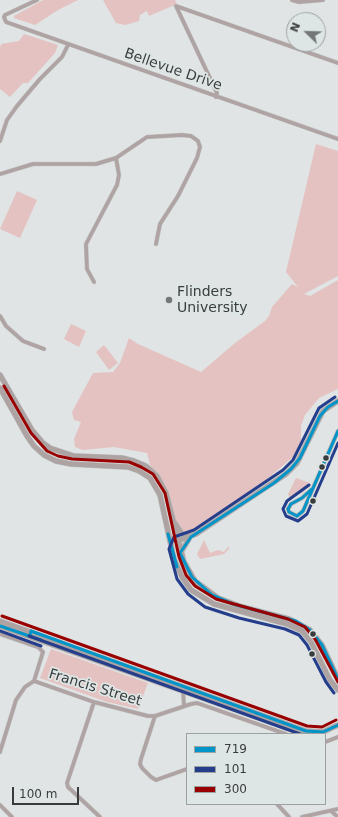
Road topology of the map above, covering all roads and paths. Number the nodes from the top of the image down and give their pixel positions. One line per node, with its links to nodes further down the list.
1 (37, 0): 4 (street, Bellevue Drive)
2 (292, 0): 3 (street)
3 (323, 0)
4 (68, 45): 6 (street, Bellevue Drive); 8 (street)
5 (338, 63): 6 (street)
6 (216, 97): 7 (street, Bellevue Drive)
7 (338, 139)
8 (0, 141)
9 (116, 158): 10 (street); 11 (street); 12 (street)
10 (0, 174)
11 (156, 244)
12 (94, 282)
13 (0, 316): 14 (street)
14 (44, 349)
15 (0, 375): 20 (street)
16 (0, 388): 21 (street)
17 (338, 401): 22 (street)
18 (338, 431): 19 (street)
19 (312, 489): 19 (street)
20 (173, 520): 22 (street); 23 (street)
21 (168, 534): 23 (street); 25 (street)
22 (191, 536): 23 (street); 24 (street)
23 (177, 541): 24 (street); 25 (street)
24 (180, 553): 31 (street)
25 (181, 575): 30 (street)
26 (0, 621): 29 (street)
27 (0, 626): 29 (street)
28 (0, 634): 33 (street)
29 (30, 634): 35 (street); 39 (street)
30 (323, 666): 31 (street); 34 (street)
31 (333, 668): 32 (street)
32 (338, 679)
33 (34, 681): 36 (street, Francis Street); 46 (street)
34 (338, 690)
35 (183, 691): 37 (street); 42 (street)
36 (94, 702): 38 (street, Francis Street); 53 (street)
37 (184, 706): 38 (street, Francis Street); 41 (street, Francis Street)
38 (155, 716): 47 (street)
39 (338, 725)
40 (338, 729): 43 (street)
41 (283, 733)
42 (303, 733)
43 (326, 734)
44 (338, 737): 45 (street)
45 (326, 742)
46 (0, 752)
47 (186, 770)
48 (0, 805): 52 (street)
49 (278, 805): 54 (street)
50 (338, 809): 51 (street)
51 (331, 811): 55 (street); 56 (street)
52 (12, 817)
53 (100, 817)
54 (289, 817)
55 (302, 817)
56 (338, 817)

